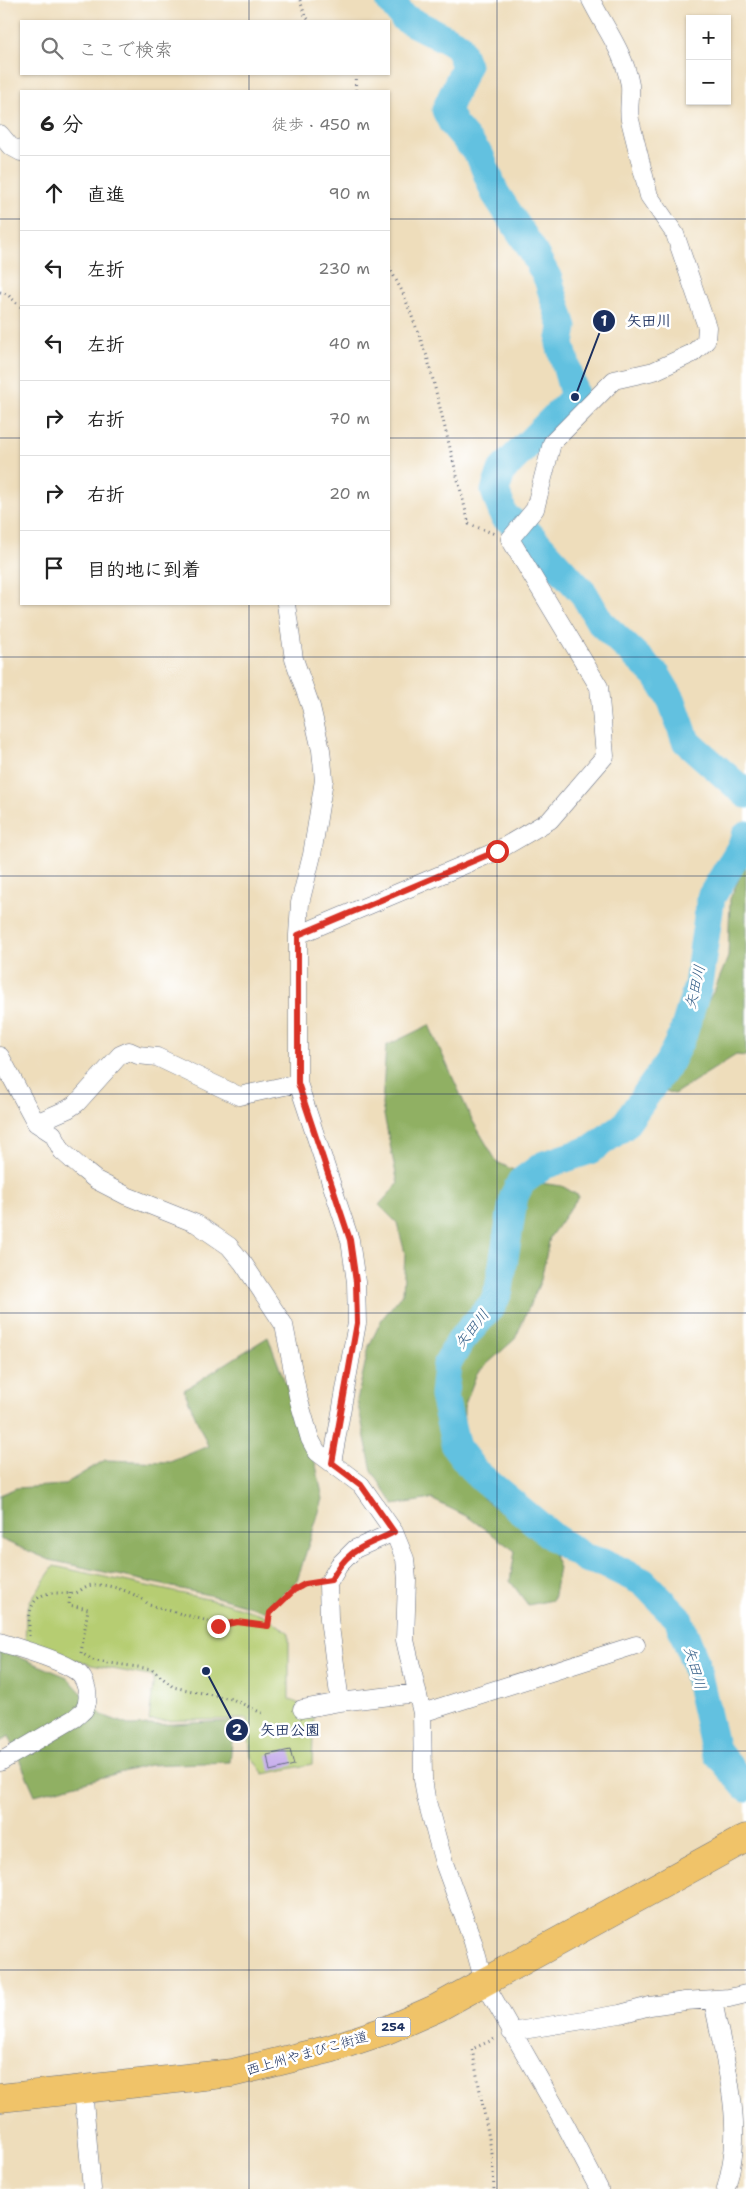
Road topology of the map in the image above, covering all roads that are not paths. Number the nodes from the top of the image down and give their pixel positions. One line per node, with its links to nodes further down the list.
1 (591, 0): 5 (street)
2 (0, 134): 3 (street)
3 (20, 151)
4 (286, 605): 5 (street)
5 (298, 935): 7 (street)
6 (0, 1056): 8 (street)
7 (298, 1083): 8 (street); 9 (street)
8 (36, 1123): 9 (street)
9 (332, 1463): 10 (street)
10 (394, 1532): 13 (street); 14 (street)
11 (0, 1642): 17 (street)
12 (636, 1645): 16 (street)
13 (416, 1692): 14 (street); 16 (street)
14 (340, 1702): 15 (street)
15 (302, 1709)
16 (422, 1713): 19 (street)
17 (0, 1762)
18 (746, 1838): 19 (highway, 西上州やまびこ街道 / 254)
19 (484, 1982): 22 (street); 23 (highway, 西上州やまびこ街道 / 254)
20 (746, 1994): 21 (street)
21 (713, 2000): 22 (street); 27 (street)
22 (511, 2032): 26 (street)
23 (83, 2090): 24 (highway, 西上州やまびこ街道 / 254); 25 (street)
24 (0, 2098)
25 (92, 2189)
26 (599, 2189)
27 (726, 2189)

